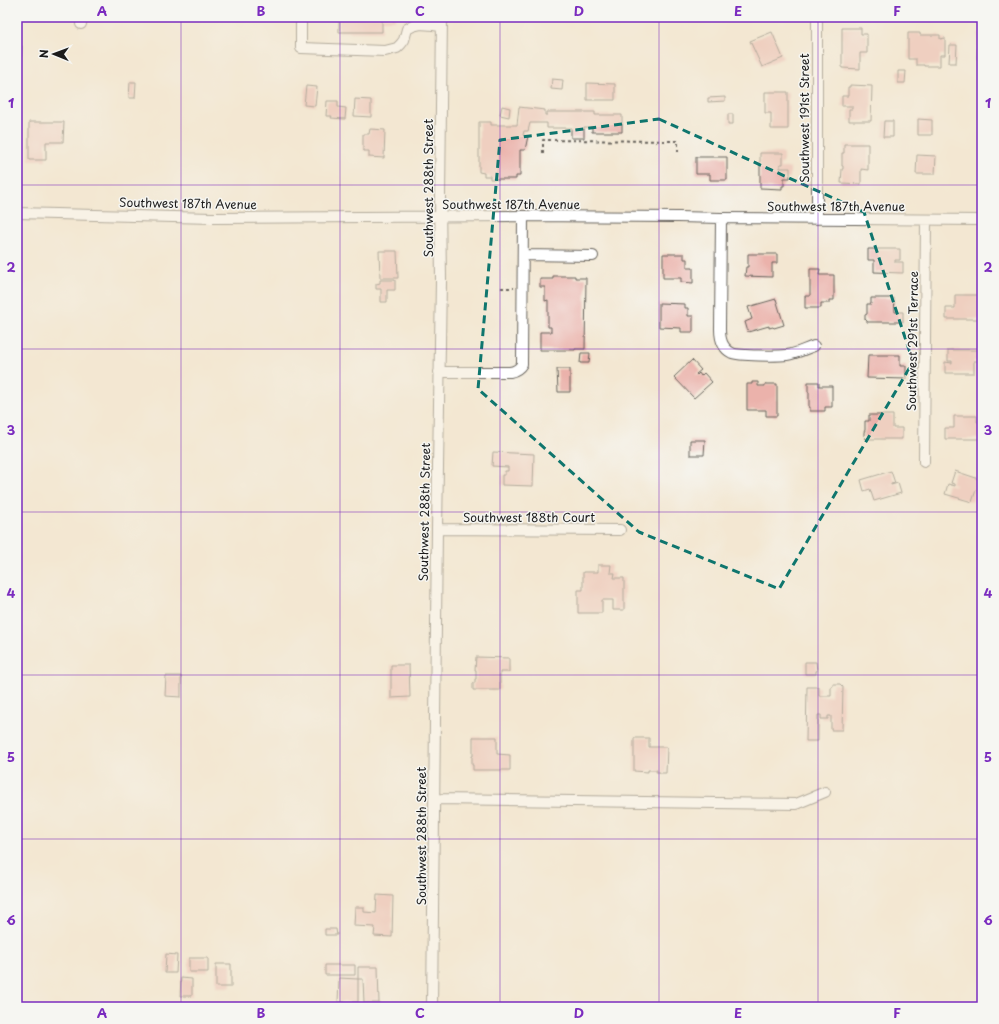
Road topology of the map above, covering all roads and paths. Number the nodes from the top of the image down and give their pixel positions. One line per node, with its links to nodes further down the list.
1 (301, 17): 3 (street)
2 (817, 17): 10 (street, Southwest 191st Street)
3 (442, 21): 7 (street, Southwest 288th Street)
4 (543, 153): 5 (path)
5 (678, 154)
6 (17, 213): 7 (street, Southwest 187th Avenue)
7 (441, 216): 8 (street, Southwest 187th Avenue); 16 (street, Southwest 288th Street)
8 (523, 216): 9 (street, Southwest 187th Avenue); 13 (street)
9 (721, 218): 10 (street, Southwest 187th Avenue); 15 (street)
10 (817, 219): 11 (street, Southwest 187th Avenue)
11 (926, 220): 12 (street, Southwest 187th Avenue); 17 (street, Southwest 291st Terrace)
12 (982, 220)
13 (523, 254): 14 (street); 16 (street)
14 (593, 256)
15 (814, 346)
16 (439, 372): 18 (street, Southwest 288th Street)
17 (924, 462)
18 (437, 529): 19 (street, Southwest 188th Court); 21 (street, Southwest 288th Street)
19 (620, 530)
20 (825, 792): 21 (street)
21 (434, 799): 22 (street, Southwest 288th Street)
22 (432, 1007)

